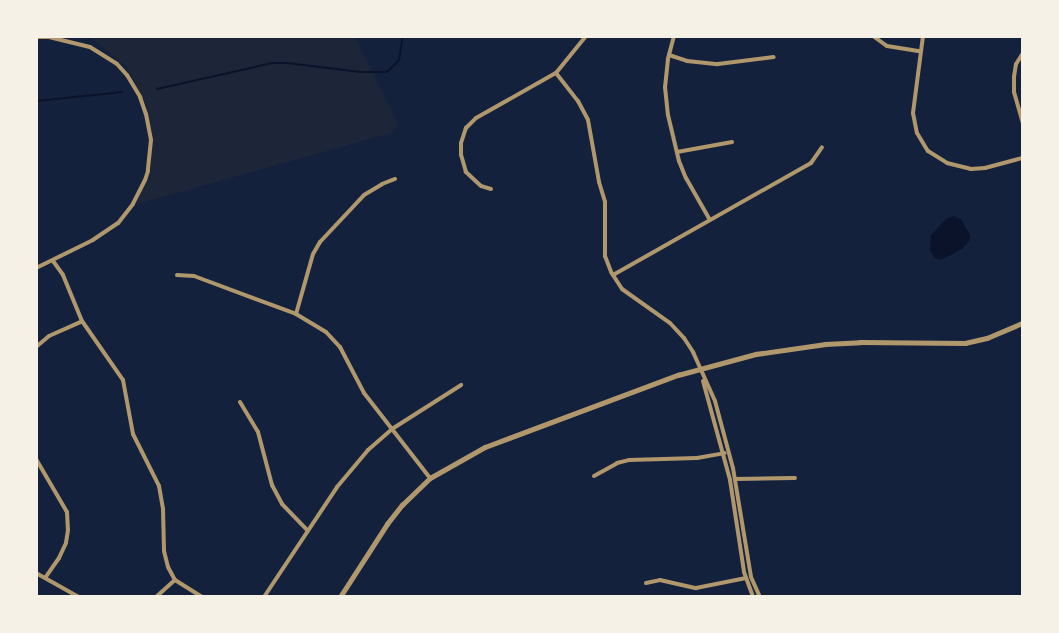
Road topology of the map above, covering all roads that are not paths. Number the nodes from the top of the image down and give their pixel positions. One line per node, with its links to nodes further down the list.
1 (586, 36): 10 (street)
2 (674, 36): 8 (street)
3 (872, 36): 6 (street)
4 (923, 36): 6 (street)
5 (36, 37): 19 (street)
6 (920, 52): 15 (street)
7 (1023, 53): 11 (street)
8 (669, 55): 9 (street); 14 (street)
9 (774, 57)
10 (556, 73): 17 (street); 22 (street)
11 (1023, 124)
12 (732, 142): 14 (street)
13 (822, 147): 18 (street)
14 (677, 152): 18 (street)
15 (1023, 158)
16 (395, 179): 23 (street)
17 (491, 189)
18 (710, 220): 22 (street)
19 (53, 261): 20 (street); 24 (street)
20 (36, 268)
21 (177, 275): 23 (street)
22 (614, 275): 27 (street)
23 (296, 314): 30 (street)
24 (82, 321): 26 (street); 44 (street)
25 (1023, 323): 27 (street)
26 (36, 347)
27 (700, 370): 31 (street); 32 (street); 35 (street)
28 (461, 385): 30 (street)
29 (240, 402): 39 (street)
30 (392, 429): 35 (street); 39 (street)
31 (730, 452): 32 (street); 37 (street)
32 (723, 454): 34 (street); 38 (street)
33 (36, 459): 42 (street)
34 (594, 476)
35 (430, 478): 50 (street)
36 (795, 478): 37 (street)
37 (735, 479): 38 (street); 41 (street)
38 (730, 480): 43 (street)
39 (307, 530): 49 (street)
40 (36, 573): 42 (street)
41 (751, 577): 43 (street); 52 (street)
42 (45, 578): 46 (street)
43 (746, 578): 45 (street); 51 (street)
44 (176, 580): 47 (street); 48 (street)
45 (646, 583)
46 (79, 597)
47 (156, 597)
48 (202, 597)
49 (264, 597)
50 (340, 597)
51 (753, 597)
52 (760, 597)

